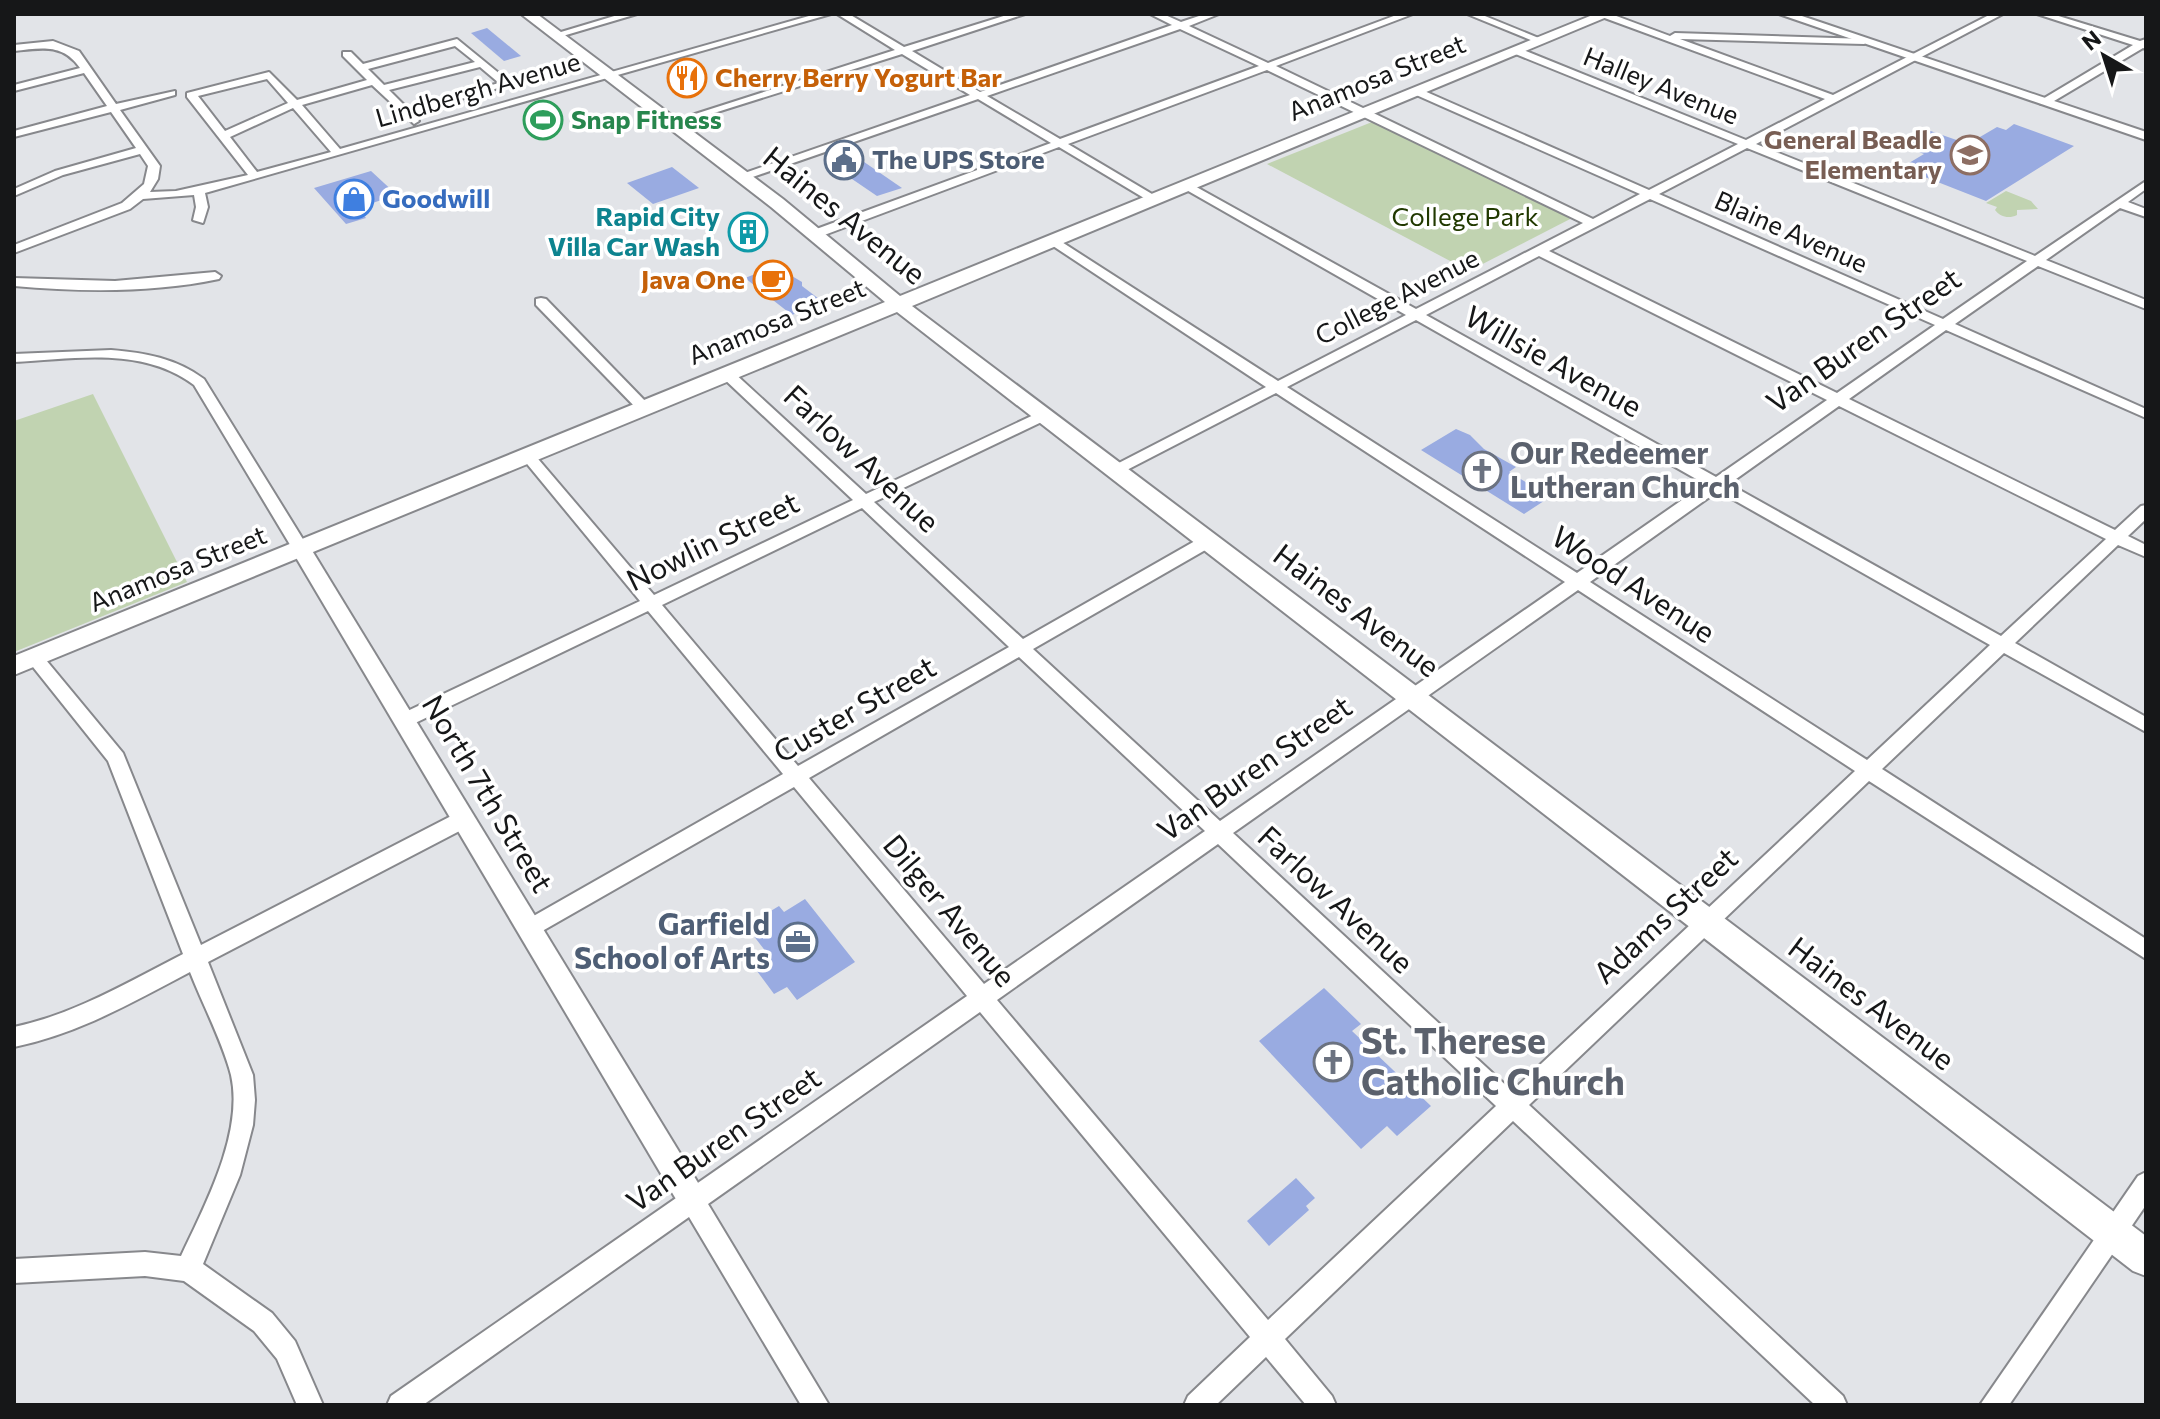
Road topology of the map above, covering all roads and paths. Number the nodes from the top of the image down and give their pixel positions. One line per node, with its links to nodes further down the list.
1 (528, 14): 15 (main road, Haines Avenue)
2 (632, 14): 15 (street)
3 (826, 14): 29 (street, Lindbergh Avenue)
4 (842, 14): 21 (street)
5 (1020, 14): 21 (street)
6 (1155, 14): 14 (street)
7 (1214, 14): 14 (street)
8 (1408, 14): 26 (street)
9 (1472, 14): 17 (street)
10 (1606, 14): 16 (street); 17 (main road, Anamosa Street)
11 (1998, 14): 24 (street, College Avenue)
12 (2042, 14): 19 (street)
13 (1794, 15): 18 (street)
14 (1180, 25): 26 (street); 34 (street)
15 (556, 35): 29 (main road, Haines Avenue)
16 (1666, 37): 18 (street); 35 (street)
17 (1541, 41): 22 (main road, Anamosa Street)
18 (1864, 41): 24 (street)
19 (2145, 44): 36 (street)
20 (14, 48): 28 (street)
21 (904, 50): 34 (street); 41 (street)
22 (1517, 51): 32 (main road, Anamosa Street); 47 (street, Halley Avenue)
23 (347, 54): 27 (street)
24 (1915, 58): 35 (street, College Avenue); 36 (street)
25 (482, 63): 27 (street); 30 (street); 39 (street)
26 (1268, 66): 40 (street); 46 (street)
27 (361, 68): 30 (street)
28 (87, 69): 31 (street); 38 (street)
29 (609, 76): 41 (main road, Haines Avenue); 42 (street, Lindbergh Avenue)
30 (378, 85): 37 (street); 39 (street)
31 (14, 88)
32 (1418, 92): 40 (main road, Anamosa Street); 56 (street, Blaine Avenue)
33 (171, 93): 38 (street)
34 (978, 94): 46 (street); 51 (street)
35 (1834, 99): 47 (street, College Avenue)
36 (2045, 102): 45 (street)
37 (295, 104): 44 (street); 44 (street); 49 (street)
38 (114, 108): 43 (street); 48 (street)
39 (406, 112): 42 (street)
40 (1364, 113): 53 (main road, Anamosa Street); 62 (street)
41 (672, 123): 51 (main road, Haines Avenue)
42 (422, 128): 49 (street, Lindbergh Avenue)
43 (14, 134)
44 (224, 136): 50 (street)
45 (2146, 136)
46 (1058, 144): 58 (street); 63 (street)
47 (1745, 144): 56 (street, College Avenue); 67 (street, Halley Avenue)
48 (142, 150): 55 (street); 57 (street)
49 (338, 153): 50 (street, Lindbergh Avenue)
50 (255, 177): 54 (street, Lindbergh Avenue)
51 (743, 177): 63 (main road, Haines Avenue)
52 (2146, 184): 59 (street, Van Buren Street)
53 (1187, 186): 58 (main road, Anamosa Street); 73 (street, Willsie Avenue)
54 (199, 192): 57 (street, Lindbergh Avenue); 61 (street)
55 (14, 193)
56 (1648, 194): 62 (street, College Avenue); 74 (street, Blaine Avenue)
57 (141, 196): 65 (street)
58 (1153, 199): 64 (main road, Anamosa Street)
59 (2119, 203): 60 (street); 67 (street, Van Buren Street)
60 (2146, 213)
61 (199, 220)
62 (1592, 223): 66 (street, College Avenue)
63 (815, 234): 71 (main road, Haines Avenue)
64 (1050, 240): 71 (main road, Anamosa Street); 77 (street, Wood Avenue)
65 (14, 249)
66 (1539, 251): 73 (street, College Avenue); 78 (street)
67 (2035, 260): 72 (street, Halley Avenue); 74 (street, Van Buren Street)
68 (215, 276): 69 (street)
69 (14, 282)
70 (541, 302): 79 (street)
71 (897, 303): 76 (main road, Anamosa Street); 81 (main road, Haines Avenue)
72 (2146, 305)
73 (1416, 315): 77 (street, College Avenue); 84 (street, Willsie Avenue)
74 (1942, 325): 78 (street, Van Buren Street); 80 (street, Blaine Avenue)
75 (14, 358): 89 (street, North 7th Street)
76 (727, 374): 79 (main road, Anamosa Street); 85 (street, Farlow Avenue)
77 (1274, 388): 83 (street, College Avenue); 91 (street, Wood Avenue)
78 (1836, 399): 84 (street, Van Buren Street); 87 (street)
79 (644, 408): 82 (main road, Anamosa Street)
80 (2146, 414)
81 (1045, 415): 83 (main road, Haines Avenue); 85 (street, Nowlin Street)
82 (528, 456): 89 (main road, Anamosa Street); 92 (street, Dilger Avenue)
83 (1116, 470): 88 (main road, Haines Avenue)
84 (1716, 483): 91 (street, Van Buren Street); 93 (street, Willsie Avenue)
85 (863, 502): 92 (street, Nowlin Street); 94 (street, Farlow Avenue)
86 (2146, 510): 87 (street, Adams Street)
87 (2117, 538): 90 (street); 93 (street, Adams Street)
88 (1208, 541): 94 (street, Custer Street); 96 (main road, Haines Avenue)
89 (301, 549): 95 (main road, Anamosa Street); 97 (street, North 7th Street)
90 (2146, 552)
91 (1576, 581): 96 (street, Van Buren Street); 99 (street, Wood Avenue)
92 (651, 603): 97 (street, Nowlin Street); 100 (street, Dilger Avenue)
93 (2002, 644): 98 (street, Willsie Avenue); 99 (street, Adams Street)
94 (1021, 648): 100 (street, Custer Street); 102 (street, Farlow Avenue)
95 (24, 662): 106 (street)
96 (1413, 698): 102 (street, Van Buren Street); 103 (main road, Haines Avenue)
97 (405, 720): 101 (street, North 7th Street)
98 (2146, 725)
99 (1868, 770): 103 (street, Adams Street); 105 (street, Wood Avenue)
100 (797, 776): 104 (street, Custer Street); 107 (street, Dilger Avenue)
101 (464, 819): 104 (street, North 7th Street); 106 (street)
102 (1219, 833): 107 (street, Van Buren Street); 109 (street, Farlow Avenue)
103 (1707, 921): 109 (street, Adams Street); 112 (main road, Haines Avenue)
104 (530, 928): 111 (street, North 7th Street)
105 (2146, 950)
106 (196, 960): 108 (street); 114 (street)
107 (984, 998): 111 (street, Van Buren Street); 116 (street, Dilger Avenue)
108 (14, 1037)
109 (1514, 1106): 116 (street, Adams Street); 122 (street, Farlow Avenue)
110 (2146, 1184): 112 (street)
111 (693, 1201): 118 (street, Van Buren Street); 119 (street, North 7th Street)
112 (2113, 1233): 113 (main road, Haines Avenue); 123 (street)
113 (2146, 1258)
114 (188, 1269): 115 (street); 117 (street)
115 (14, 1271)
116 (1267, 1339): 120 (street, Adams Street); 121 (street, Dilger Avenue)
117 (310, 1405)
118 (400, 1405)
119 (816, 1405)
120 (1197, 1405)
121 (1323, 1405)
122 (1834, 1405)
123 (1993, 1405)

